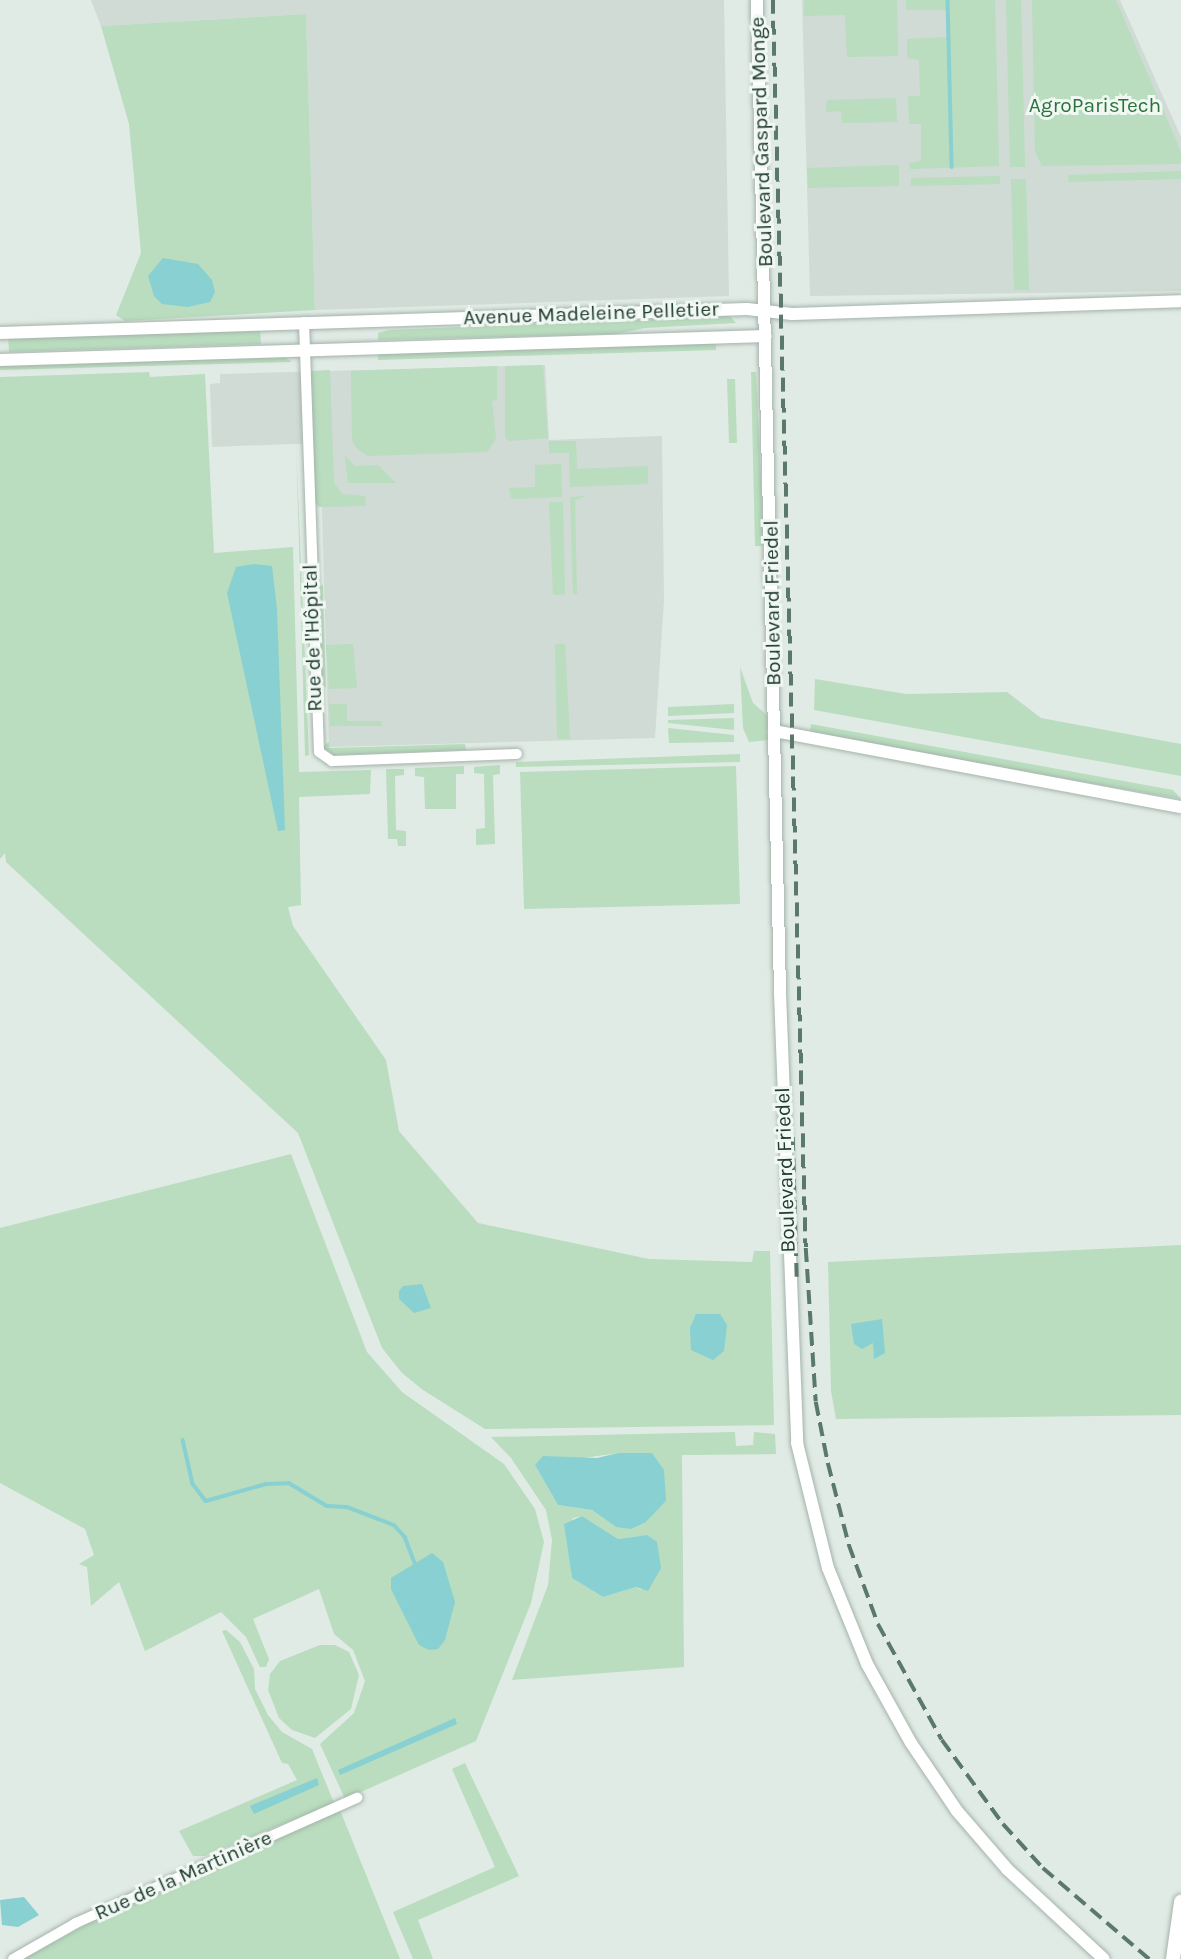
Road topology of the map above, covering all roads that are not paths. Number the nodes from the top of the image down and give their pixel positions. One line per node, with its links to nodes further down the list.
1 (757, 0): 2 (street, Boulevard Gaspard Monge)
2 (766, 284): 4 (street, Boulevard Friedel)
3 (1181, 301): 4 (street, Avenue Madeleine Pelletier)
4 (767, 314): 5 (street, Avenue Madeleine Pelletier); 7 (street, Boulevard Friedel)
5 (304, 322): 6 (street, Avenue Madeleine Pelletier); 8 (street, Rue de l'Hôpital)
6 (0, 333)
7 (766, 336): 8 (street, Avenue Madeleine Pelletier); 10 (street, Boulevard Friedel)
8 (304, 350): 9 (street, Avenue Madeleine Pelletier); 11 (street, Rue de l'Hôpital)
9 (0, 360)
10 (774, 731): 12 (street); 16 (street, Boulevard Friedel)
11 (517, 754)
12 (1181, 807)
13 (357, 1798): 15 (street, Rue de la Martinière)
14 (1181, 1902): 17 (main road)
15 (13, 1959)
16 (1104, 1959)
17 (1172, 1959)

